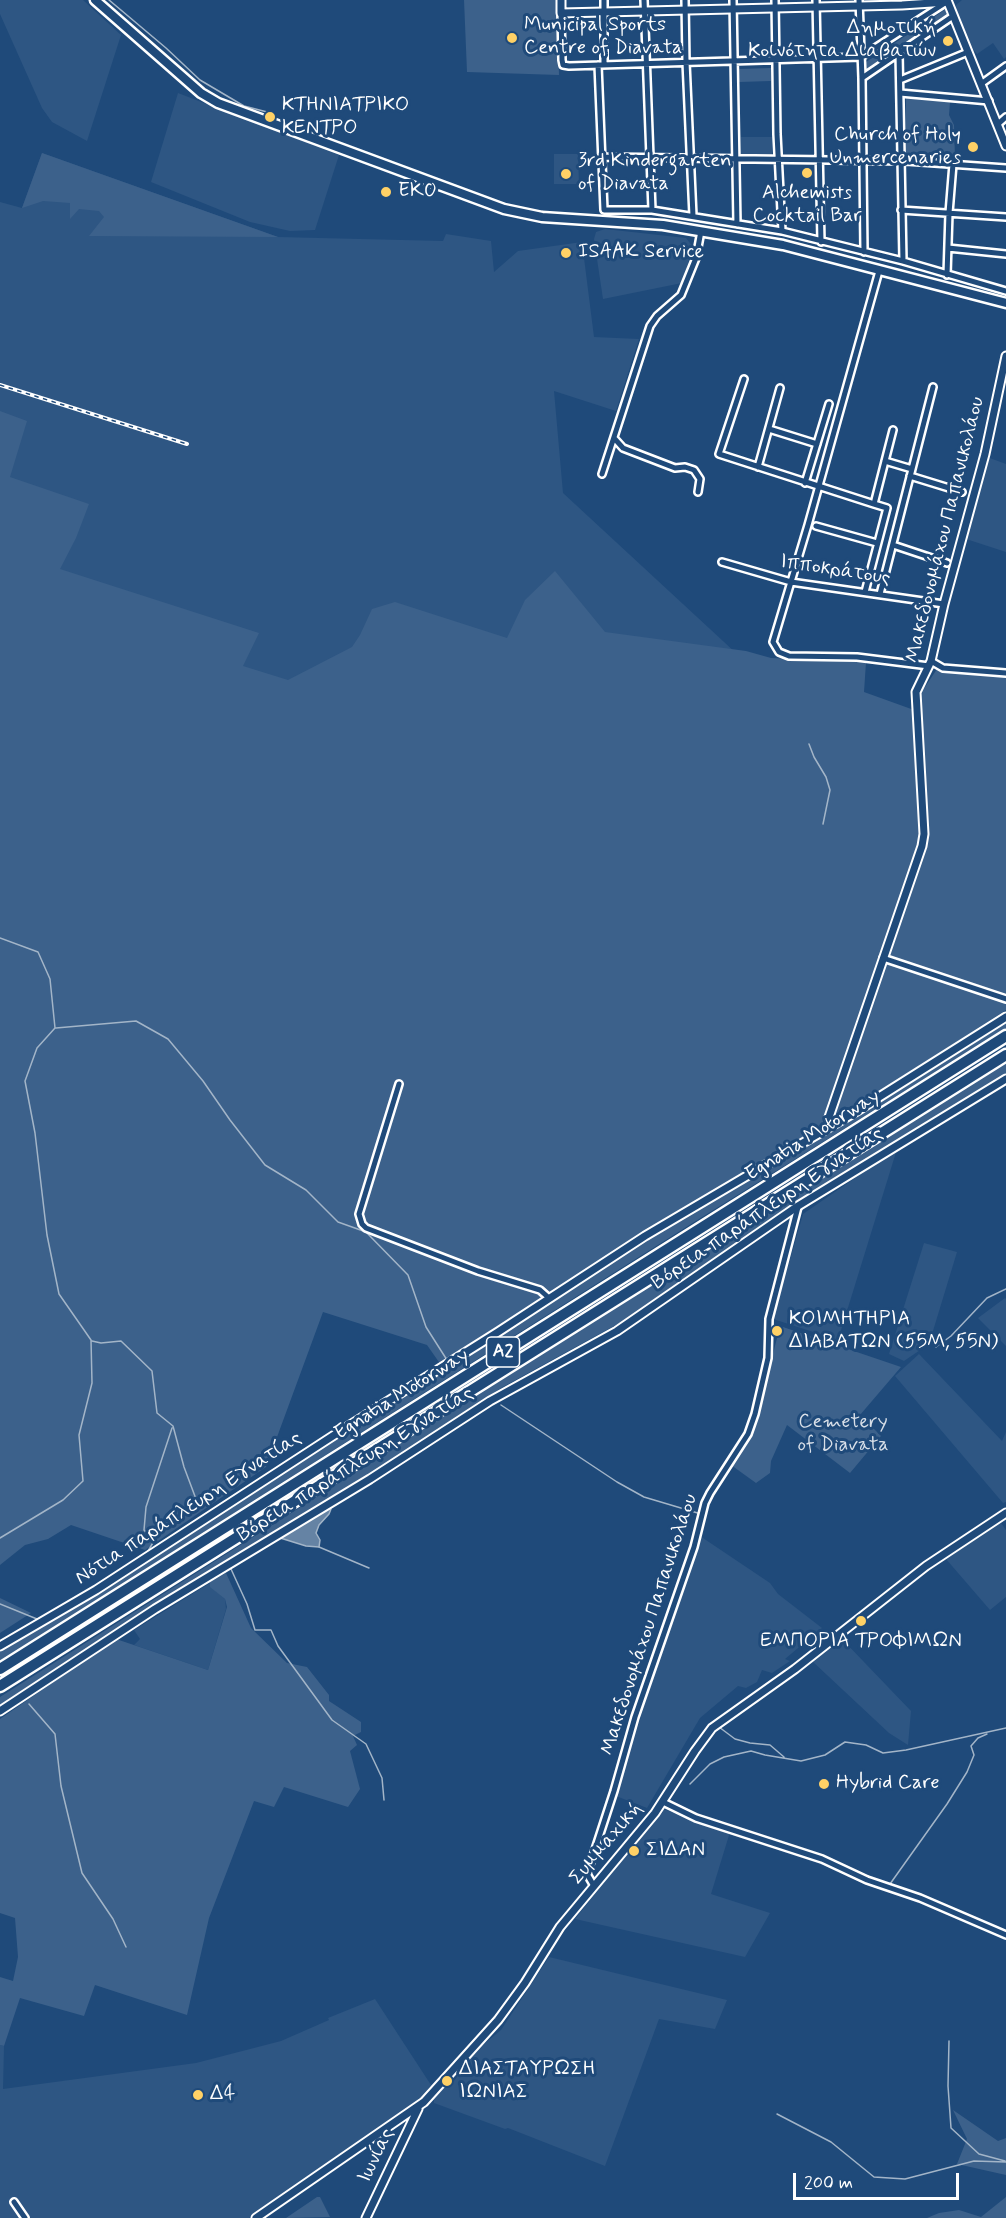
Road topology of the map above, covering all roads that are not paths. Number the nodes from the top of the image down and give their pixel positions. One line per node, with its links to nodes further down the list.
1 (94, 0): 52 (main road)
2 (561, 0): 16 (street)
3 (604, 0): 15 (street)
4 (644, 0): 14 (street)
5 (685, 0): 13 (street)
6 (734, 0): 12 (street)
7 (947, 1): 8 (street); 17 (street); 20 (street)
8 (902, 2): 9 (street)
9 (859, 3): 11 (street); 20 (street)
10 (775, 4): 11 (street); 12 (street); 22 (street)
11 (816, 4): 21 (street)
12 (734, 9): 13 (street); 23 (street)
13 (685, 10): 14 (street); 24 (street)
14 (644, 11): 15 (street); 25 (street)
15 (604, 12): 16 (street); 26 (street)
16 (561, 13): 26 (street)
17 (953, 16): 18 (street); 19 (street)
18 (968, 52): 29 (street); 30 (street)
19 (899, 53): 28 (street); 29 (street)
20 (861, 57): 21 (street); 28 (street)
21 (817, 59): 22 (street); 41 (street)
22 (777, 60): 23 (street); 40 (street)
23 (735, 61): 24 (street); 39 (street)
24 (686, 63): 25 (street); 38 (street)
25 (645, 64): 26 (street); 37 (street)
26 (601, 65): 36 (street)
27 (1006, 66): 30 (street)
28 (862, 78): 42 (street)
29 (900, 80): 31 (street)
30 (981, 84): 32 (street)
31 (900, 93): 32 (street); 43 (street)
32 (989, 101): 34 (street)
33 (1006, 117): 34 (street)
34 (1001, 128): 35 (street)
35 (1006, 146)
36 (602, 157): 37 (street); 46 (street)
37 (650, 158): 38 (street); 46 (street)
38 (691, 158): 39 (street); 49 (street)
39 (736, 159): 40 (street); 51 (street)
40 (779, 159): 41 (street); 53 (street)
41 (820, 159): 42 (street); 54 (street)
42 (862, 160): 43 (street); 56 (street)
43 (901, 161): 44 (street); 47 (street)
44 (953, 164): 45 (street); 48 (street)
45 (1006, 168)
46 (652, 210): 49 (street)
47 (902, 210): 48 (street); 58 (street)
48 (949, 213): 50 (street); 55 (street)
49 (693, 216): 51 (street)
50 (1006, 217)
51 (737, 224): 53 (street)
52 (701, 231): 59 (main road); 70 (street)
53 (782, 231): 54 (street)
54 (821, 242): 56 (street)
55 (948, 248): 57 (street); 60 (street)
56 (864, 252): 58 (street)
57 (1006, 254)
58 (903, 261): 60 (street)
59 (879, 271): 62 (main road); 78 (street)
60 (947, 275): 61 (street)
61 (1006, 291)
62 (1006, 303)
63 (1006, 356): 92 (street, Μακεδονομάχου Παπανικολάου)
64 (744, 379): 73 (street)
65 (933, 387): 74 (street)
66 (780, 388): 68 (street)
67 (829, 404): 71 (street)
68 (769, 429): 71 (street); 73 (street)
69 (893, 430): 72 (street)
70 (614, 438): 75 (street); 79 (street)
71 (816, 444): 77 (street)
72 (885, 461): 74 (street); 81 (street)
73 (758, 467): 77 (street)
74 (912, 469): 76 (street)
75 (602, 474)
76 (910, 476): 80 (street); 83 (street)
77 (805, 483): 78 (street)
78 (819, 486): 81 (street); 89 (street)
79 (698, 492)
80 (962, 492)
81 (874, 504): 82 (street)
82 (887, 508): 83 (street); 85 (street)
83 (901, 513): 86 (street)
84 (816, 526): 85 (street)
85 (877, 543): 90 (street)
86 (893, 544): 88 (street); 91 (street)
87 (722, 562): 89 (street, Ιπποκράτους)
88 (947, 563)
89 (791, 582): 90 (street, Ιπποκράτους); 93 (street)
90 (865, 592): 91 (street, Ιπποκράτους)
91 (880, 594): 92 (street, Ιπποκράτους)
92 (944, 604): 93 (street, Μακεδονομάχου Παπανικολάου)
93 (930, 664): 94 (street); 95 (street, Μακεδονομάχου Παπανικολάου)
94 (1006, 673)
95 (883, 958): 96 (street); 102 (street, Μακεδονομάχου Παπανικολάου)
96 (1006, 999)
97 (1006, 1017): 102 (street, Νότια παράπλευρη Εγνατίας)
98 (1006, 1036): 107 (highway, Egnatia Motorway / Α2)
99 (1006, 1055): 108 (highway, Egnatia Motorway / Α2)
100 (1006, 1079): 103 (street, Βόρεια παράπλευρη Εγνατίας)
101 (399, 1084): 104 (street)
102 (830, 1126): 104 (street, Νότια παράπλευρη Εγνατίας)
103 (798, 1206): 109 (street, Βόρεια παράπλευρη Εγνατίας); 111 (street, Μακεδονομάχου Παπανικολάου)
104 (549, 1299): 106 (street, Νότια παράπλευρη Εγνατίας)
105 (1006, 1513): 110 (street, Συμμαχική)
106 (0, 1646)
107 (0, 1669)
108 (0, 1686)
109 (0, 1711)
110 (663, 1802): 111 (street, Συμμαχική); 112 (street)
111 (594, 1886): 113 (street, Συμμαχική)
112 (1006, 1935)
113 (418, 2108): 114 (street, Συμμαχική); 115 (street, Ιωνίας)
114 (403, 2116): 115 (street); 118 (street, Συμμαχική)
115 (410, 2125): 119 (street, Ιωνίας)
116 (14, 2202): 117 (street)
117 (25, 2218)
118 (256, 2218)
119 (366, 2218)

